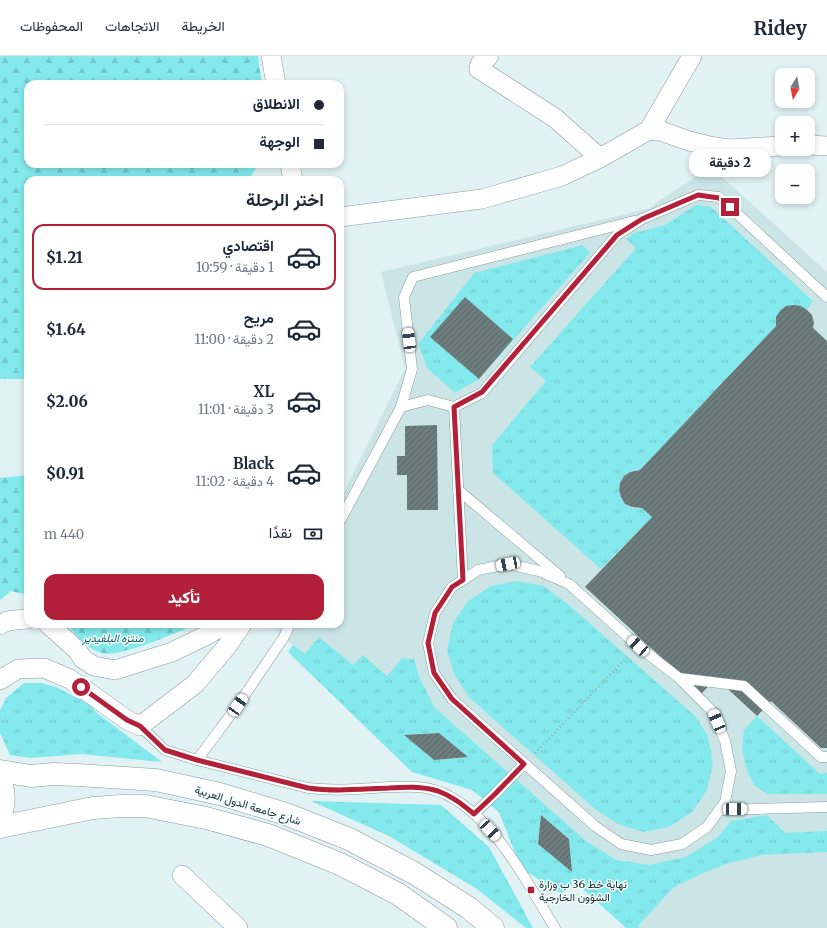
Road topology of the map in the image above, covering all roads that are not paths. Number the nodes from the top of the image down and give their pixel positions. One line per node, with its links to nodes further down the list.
1 (271, 56): 4 (street)
2 (489, 56): 9 (street)
3 (692, 56): 5 (street)
4 (275, 80)
5 (649, 130): 7 (street); 9 (street)
6 (815, 145): 8 (street)
7 (775, 146)
8 (827, 146)
9 (600, 158): 10 (street)
10 (344, 216)
11 (642, 219): 12 (lane); 13 (lane); 14 (lane)
12 (827, 297)
13 (401, 407): 14 (lane); 16 (lane)
14 (454, 407): 15 (lane)
15 (458, 490): 17 (lane); 18 (lane)
16 (344, 514)
17 (463, 580): 18 (lane); 30 (lane)
18 (569, 584): 25 (lane)
19 (24, 619): 20 (street)
20 (0, 625)
21 (52, 628): 22 (street)
22 (219, 628)
23 (239, 628): 27 (street)
24 (288, 628): 29 (lane)
25 (679, 678): 28 (lane); 34 (lane)
26 (0, 680): 27 (street)
27 (140, 726): 29 (lane)
28 (827, 756)
29 (197, 760): 35 (lane)
30 (524, 764): 34 (lane); 35 (lane)
31 (0, 771): 41 (street, شارع جامعة الدول العربية)
32 (0, 780): 36 (street)
33 (827, 807): 34 (lane)
34 (720, 810)
35 (474, 814): 42 (lane)
36 (0, 817)
37 (0, 827): 40 (street)
38 (182, 874): 39 (street)
39 (238, 928)
40 (446, 928)
41 (493, 928)
42 (555, 928)

